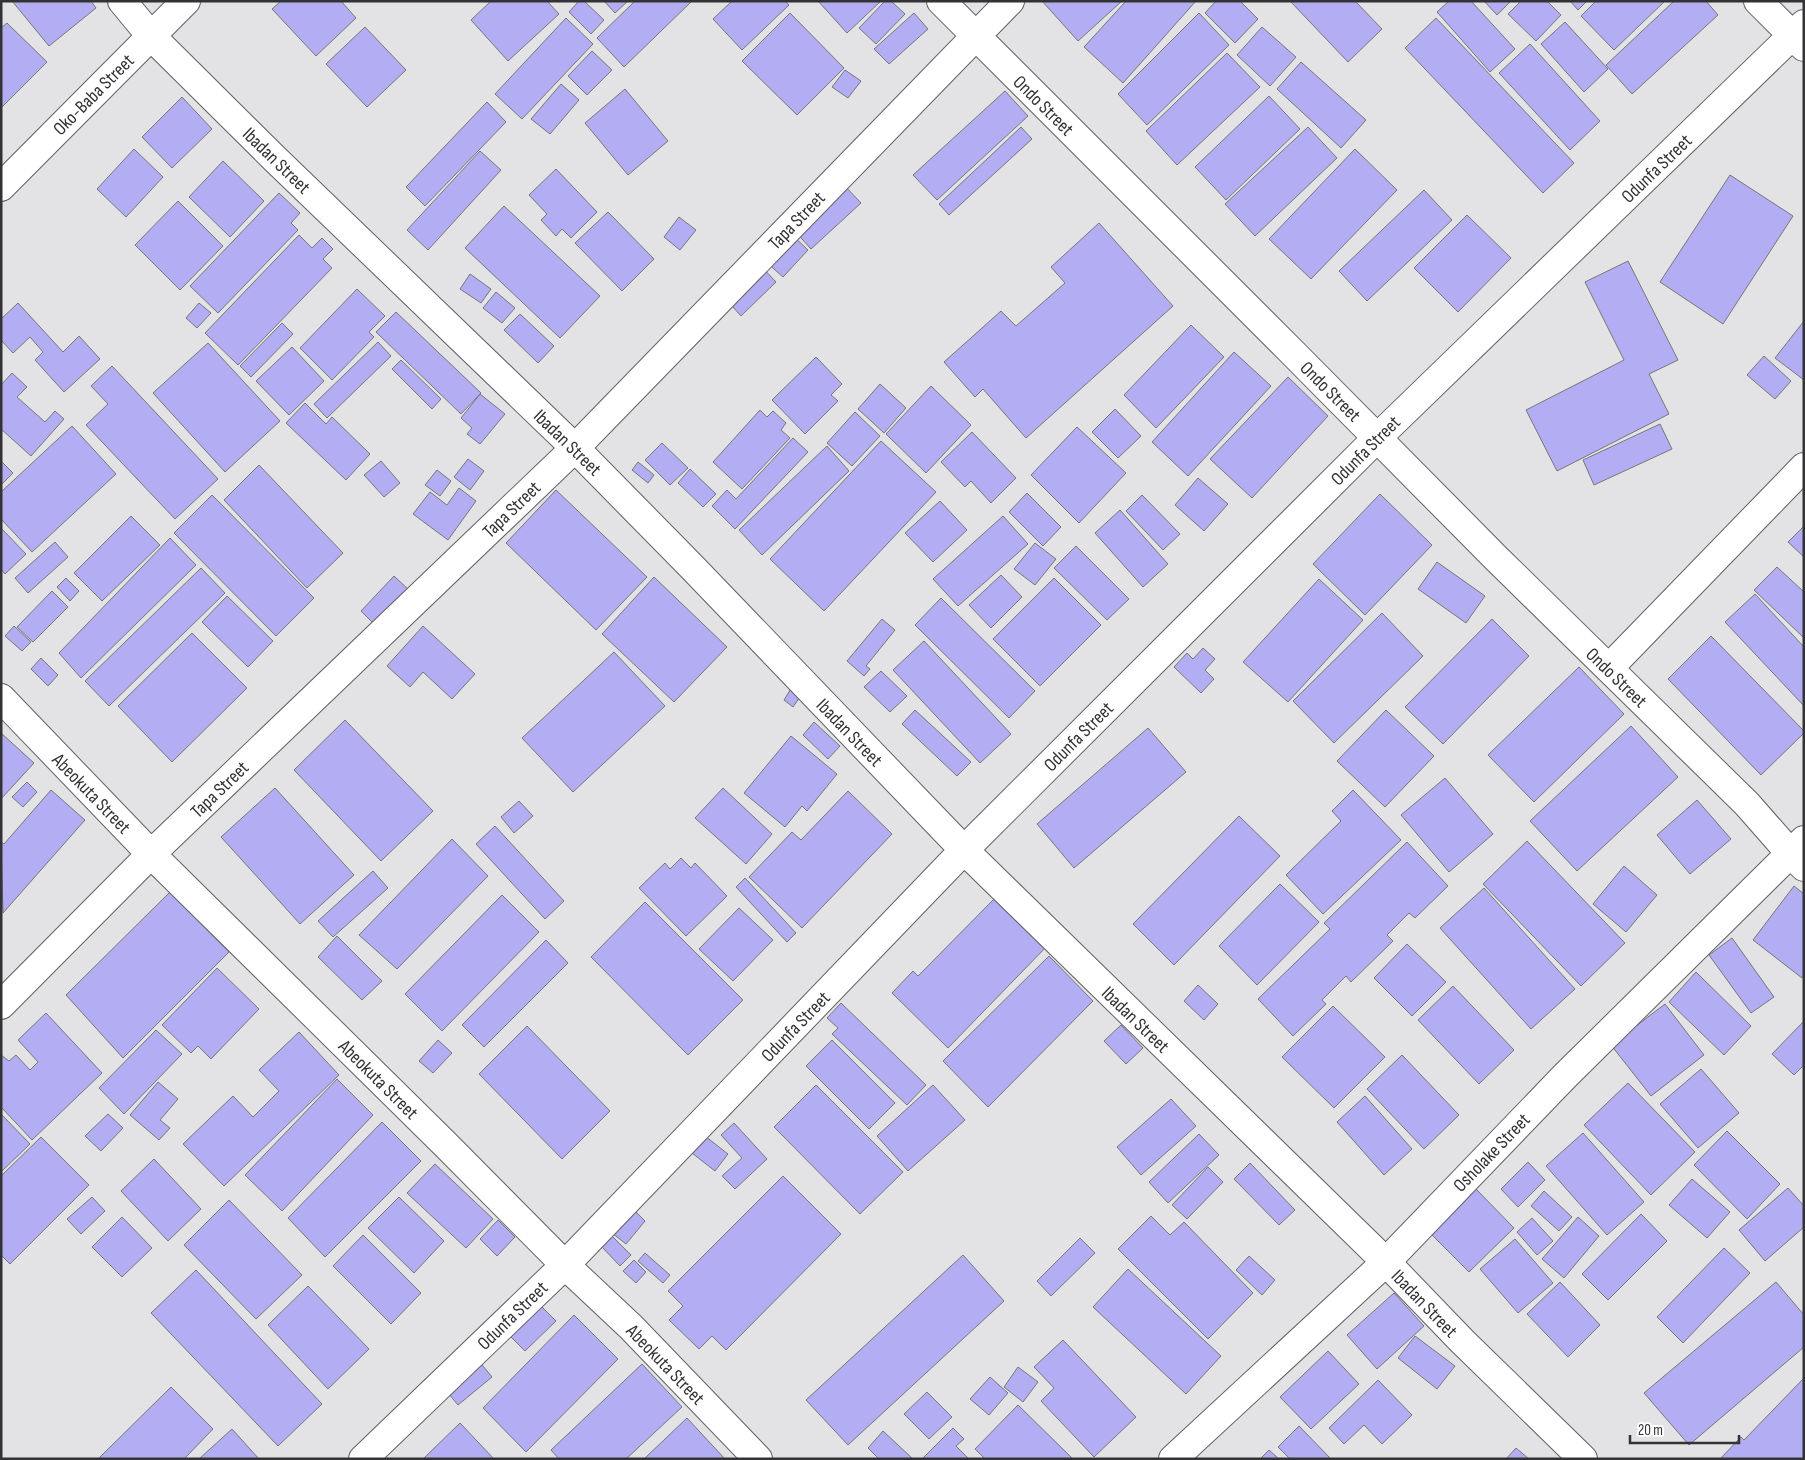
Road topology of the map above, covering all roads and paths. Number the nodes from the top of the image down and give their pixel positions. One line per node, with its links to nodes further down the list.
1 (122, 1): 6 (street, Ibadan Street)
2 (186, 1): 6 (street, Oko-Baba Street)
3 (941, 1): 7 (street, Ondo Street)
4 (1010, 1): 7 (street, Tapa Street)
5 (1758, 1): 8 (street)
6 (152, 36): 9 (street, Oko-Baba Street); 11 (street, Ibadan Street)
7 (975, 36): 10 (street, Ondo Street); 11 (street, Tapa Street)
8 (1800, 36): 10 (street, Odunfa Street)
9 (1, 187)
10 (1377, 438): 13 (street, Ondo Street); 15 (street, Odunfa Street)
11 (575, 448): 15 (street, Ibadan Street); 17 (street, Tapa Street)
12 (1804, 467): 13 (street)
13 (1608, 668): 16 (street, Ondo Street)
14 (1, 698): 17 (street, Abeokuta Street)
15 (964, 850): 19 (street, Ibadan Street); 20 (street, Odunfa Street)
16 (1799, 853): 19 (street, Osholake Street)
17 (151, 854): 18 (street, Tapa Street); 20 (street, Abeokuta Street)
18 (1, 1005)
19 (1386, 1262): 23 (street, Osholake Street); 24 (street, Ibadan Street)
20 (564, 1265): 21 (street, Odunfa Street); 22 (street, Abeokuta Street)
21 (363, 1459)
22 (758, 1459)
23 (1173, 1459)
24 (1582, 1459)

